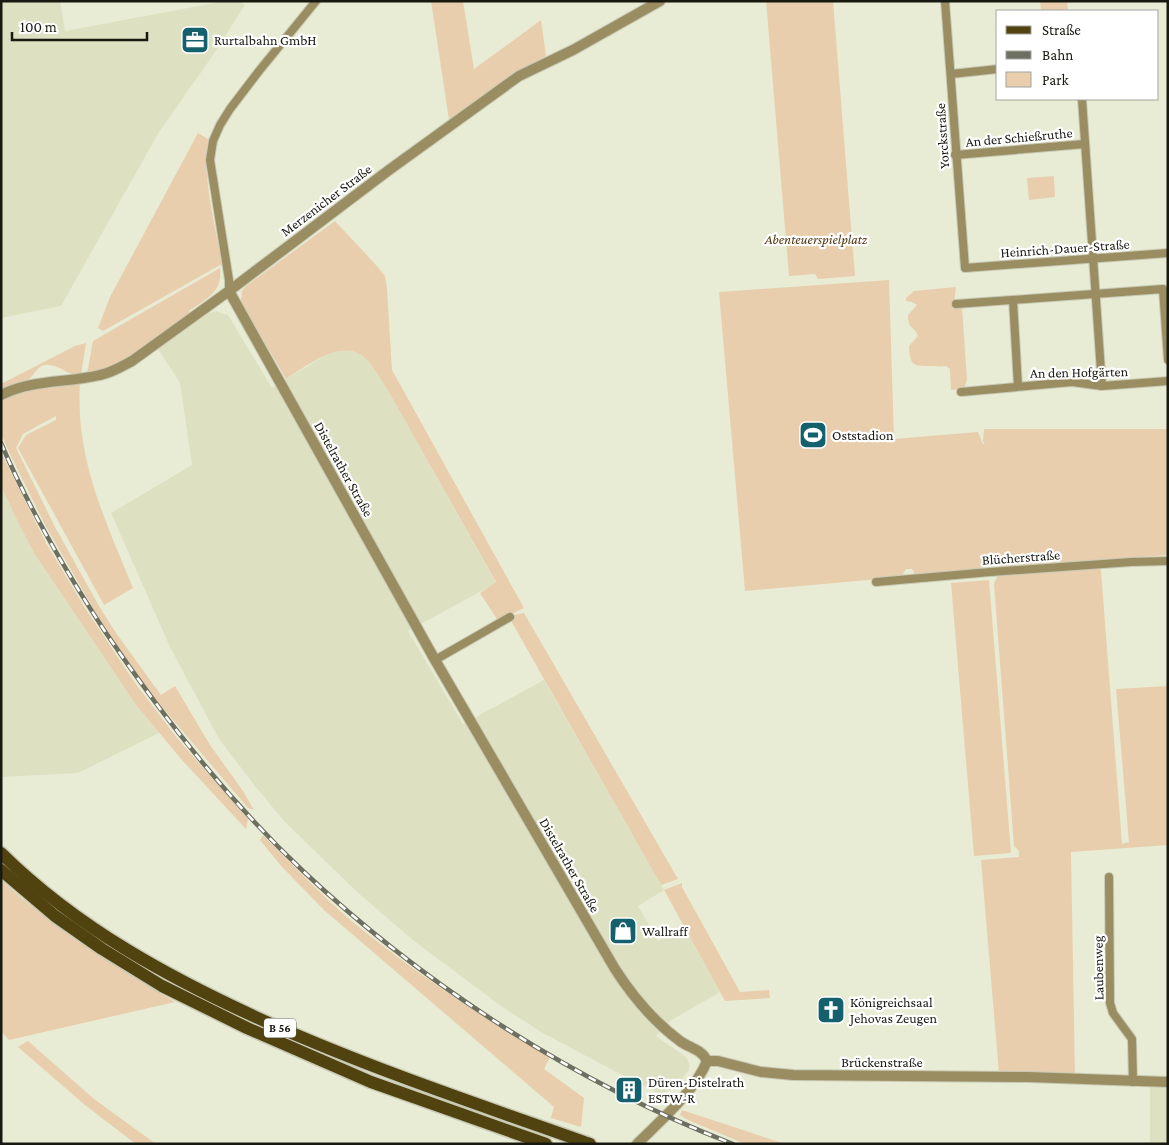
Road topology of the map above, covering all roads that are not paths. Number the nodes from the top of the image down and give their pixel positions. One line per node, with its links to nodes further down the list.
1 (316, 1): 12 (street)
2 (660, 1): 12 (street, Merzenicher Straße)
3 (945, 1): 5 (street, Yorckstraße)
4 (996, 69): 5 (street)
5 (951, 74): 8 (street, Yorckstraße)
6 (1082, 100): 7 (street, An der Schießruthe)
7 (1085, 144): 8 (street, An der Schießruthe); 10 (street, An der Schießruthe)
8 (955, 155): 11 (street, Yorckstraße)
9 (1168, 253): 10 (street, Heinrich-Dauer-Straße)
10 (1094, 259): 11 (street, Heinrich-Dauer-Straße); 13 (street, An der Schießruthe)
11 (965, 268)
12 (229, 291): 21 (street, Merzenicher Straße); 25 (street, Distelrather Straße)
13 (1096, 293): 14 (street); 16 (street); 19 (street, An der Schießruthe)
14 (1013, 300): 15 (street); 18 (street)
15 (956, 304)
16 (1168, 360)
17 (1168, 381): 19 (street, An den Hofgärten)
18 (1018, 386): 19 (street, An den Hofgärten); 20 (street, An den Hofgärten)
19 (1102, 386)
20 (961, 392)
21 (1, 395)
22 (1168, 561): 23 (street, Blücherstraße)
23 (876, 582)
24 (510, 617): 25 (street)
25 (435, 660): 29 (street, Distelrather Straße)
26 (1, 853): 33 (main road, B 56)
27 (1, 870): 32 (main road, B 56)
28 (1109, 877): 30 (street, Laubenweg)
29 (707, 1061): 30 (street, Brückenstraße); 34 (street)
30 (1133, 1082): 31 (street, Brückenstraße)
31 (1168, 1082)
32 (546, 1144)
33 (590, 1144)
34 (637, 1144)

